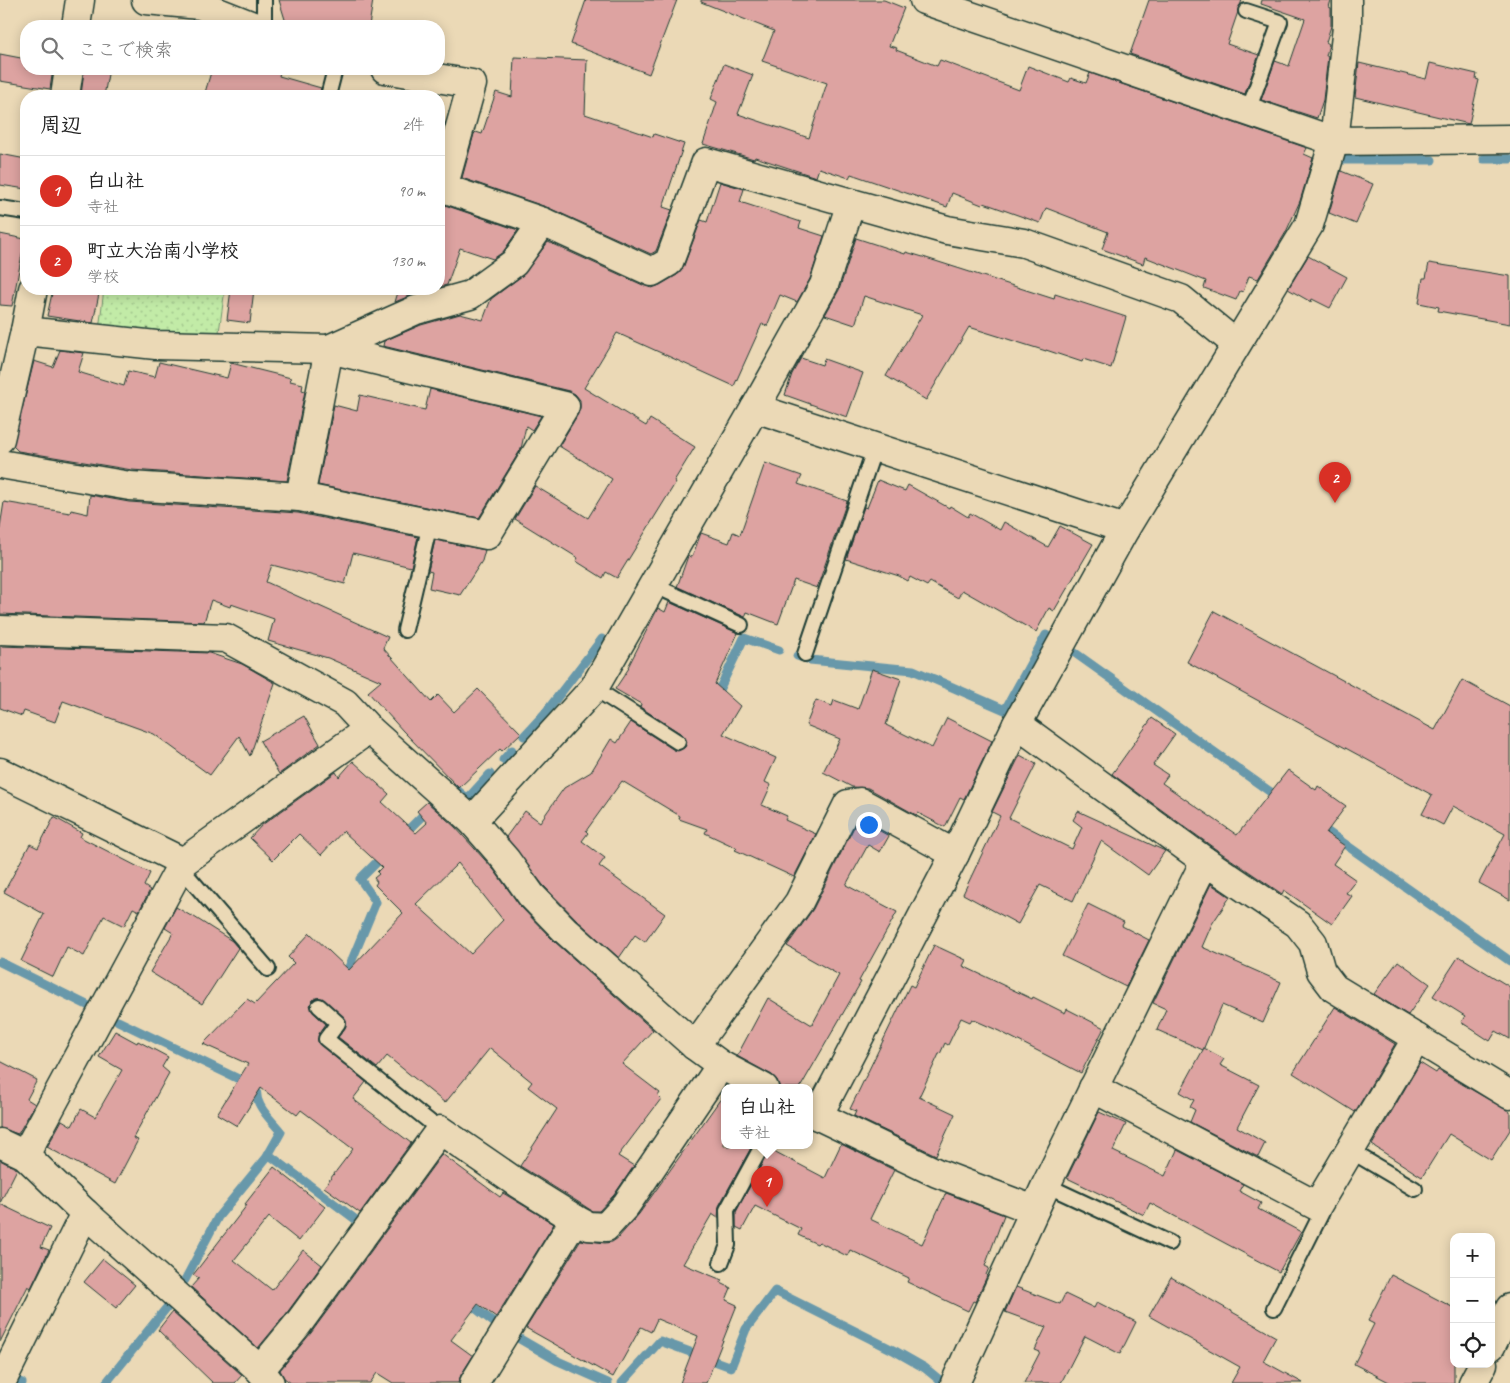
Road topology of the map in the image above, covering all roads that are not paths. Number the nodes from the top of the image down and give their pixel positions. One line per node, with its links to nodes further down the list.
1 (80, 0): 7 (street)
2 (146, 0): 8 (street)
3 (264, 0): 9 (lane)
4 (924, 0): 15 (street)
5 (1347, 0): 17 (street)
6 (1246, 10): 15 (lane)
7 (77, 20)
8 (238, 20)
9 (264, 20)
10 (68, 75): 13 (street)
11 (334, 75): 14 (lane)
12 (420, 75): 18 (street)
13 (66, 90)
14 (330, 90)
15 (1248, 111): 17 (street)
16 (1510, 139): 17 (street)
17 (1334, 141): 26 (street)
18 (445, 181)
19 (445, 189): 23 (street)
20 (851, 203): 23 (street); 26 (street); 28 (street)
21 (0, 208): 22 (lane)
22 (20, 211)
23 (543, 222): 27 (street)
24 (32, 295): 25 (street)
25 (25, 331): 27 (street); 29 (street)
26 (1236, 344): 34 (street)
27 (329, 349): 32 (street); 33 (street)
28 (755, 408): 30 (street); 35 (street)
29 (1, 432)
30 (876, 447): 34 (street); 39 (lane)
31 (0, 464): 32 (street)
32 (300, 497): 33 (street)
33 (430, 524): 38 (lane)
34 (1125, 529): 41 (street)
35 (653, 585): 36 (lane); 40 (street)
36 (741, 625)
37 (0, 630): 42 (street)
38 (405, 630)
39 (805, 654)
40 (594, 688): 43 (lane); 45 (street)
41 (1017, 724): 46 (street); 47 (street)
42 (368, 729): 45 (street); 48 (street)
43 (678, 742)
44 (0, 772): 48 (street)
45 (472, 822): 52 (street)
46 (955, 854): 52 (street); 57 (street)
47 (1205, 861): 51 (street); 55 (street)
48 (182, 865): 49 (lane); 62 (street)
49 (268, 969)
50 (319, 1006): 58 (lane)
51 (1417, 1038): 56 (street); 61 (street)
52 (696, 1046): 53 (street)
53 (721, 1065): 54 (street); 68 (street)
54 (757, 1084)
55 (1093, 1088): 63 (street); 65 (street)
56 (1510, 1095)
57 (814, 1114): 66 (street)
58 (440, 1130): 68 (street); 75 (street)
59 (0, 1143): 62 (street)
60 (760, 1149): 70 (lane)
61 (1349, 1150): 64 (lane); 65 (street)
62 (25, 1155): 67 (street)
63 (1046, 1185): 66 (street); 69 (lane)
64 (1415, 1189)
65 (1317, 1206): 71 (lane)
66 (1034, 1210): 78 (street)
67 (85, 1213): 75 (street); 76 (street)
68 (575, 1219): 77 (street)
69 (1170, 1243)
70 (720, 1263)
71 (1274, 1308)
72 (1510, 1308): 73 (street)
73 (1495, 1338)
74 (1480, 1368): 79 (street)
75 (265, 1377)
76 (1, 1383)
77 (474, 1383)
78 (955, 1383)
79 (1473, 1383)

